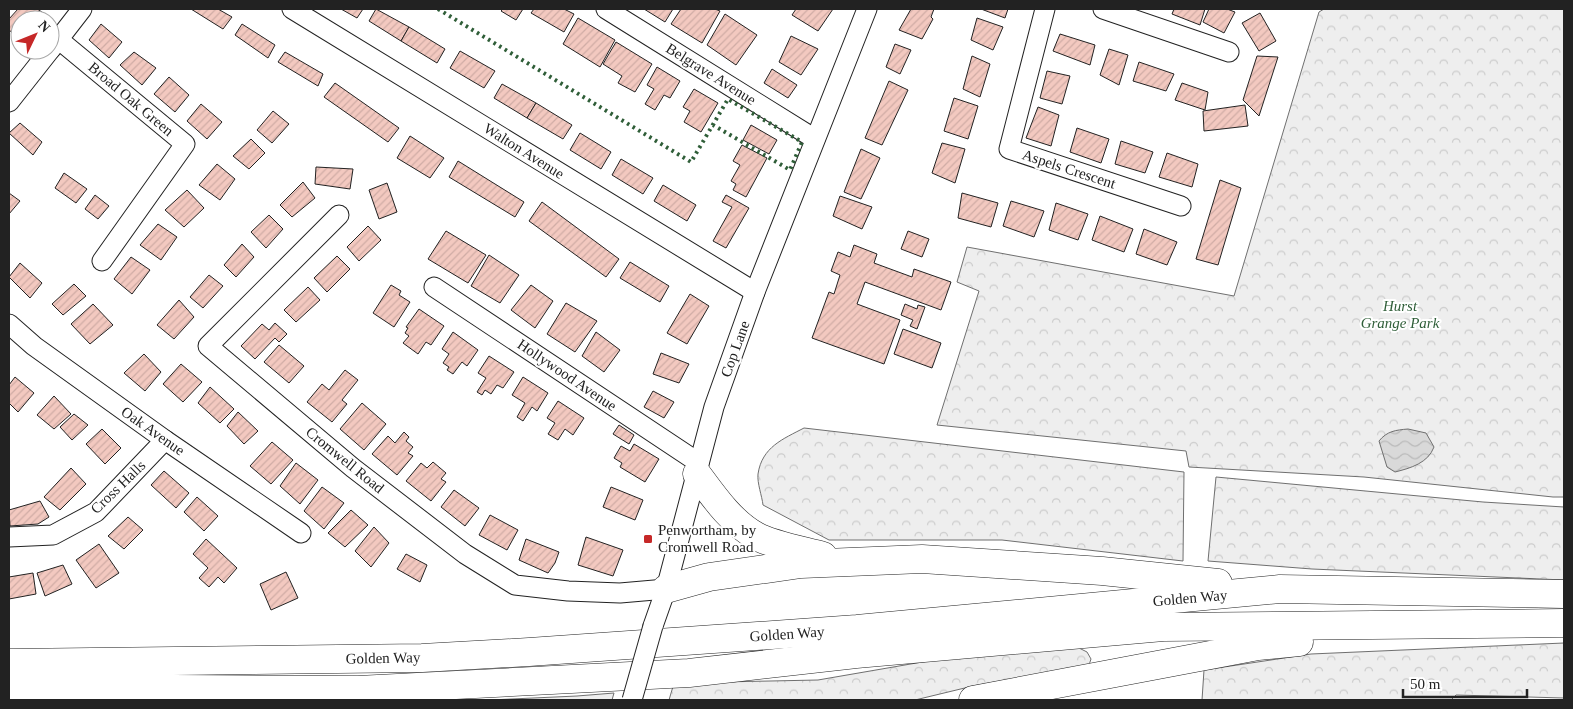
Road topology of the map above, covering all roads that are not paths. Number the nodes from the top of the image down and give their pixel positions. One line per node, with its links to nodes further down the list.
1 (82, 9): 7 (street)
2 (292, 9): 17 (street, Walton Avenue)
3 (606, 9): 12 (street, Belgrave Avenue)
4 (868, 9): 12 (street, Cop Lane)
5 (1045, 9): 13 (street, Aspels Crescent)
6 (1102, 9): 9 (street)
7 (60, 37)
8 (60, 51): 15 (street, Broad Oak Green)
9 (1229, 52)
10 (42, 60): 11 (street)
11 (9, 102)
12 (815, 139): 17 (street, Cop Lane)
13 (1182, 206)
14 (339, 216): 24 (street, Cromwell Road)
15 (102, 261)
16 (434, 287): 20 (street, Hollywood Avenue)
17 (755, 292): 20 (street, Cop Lane)
18 (9, 324): 19 (street, Oak Avenue)
19 (165, 440): 21 (street, Oak Avenue); 22 (street, Cross Halls)
20 (698, 469): 23 (highway); 24 (street, Cop Lane)
21 (301, 533)
22 (9, 537)
23 (846, 562): 24 (highway); 25 (highway)
24 (666, 589): 31 (street, Cop Lane, bridge)
25 (1280, 589): 26 (highway, Golden Way); 29 (highway, Golden Way)
26 (1564, 594)
27 (1490, 623): 28 (highway, Golden Way); 30 (highway, Golden Way); 32 (highway)
28 (1564, 623)
29 (9, 663)
30 (9, 688)
31 (632, 700)
32 (973, 700)

